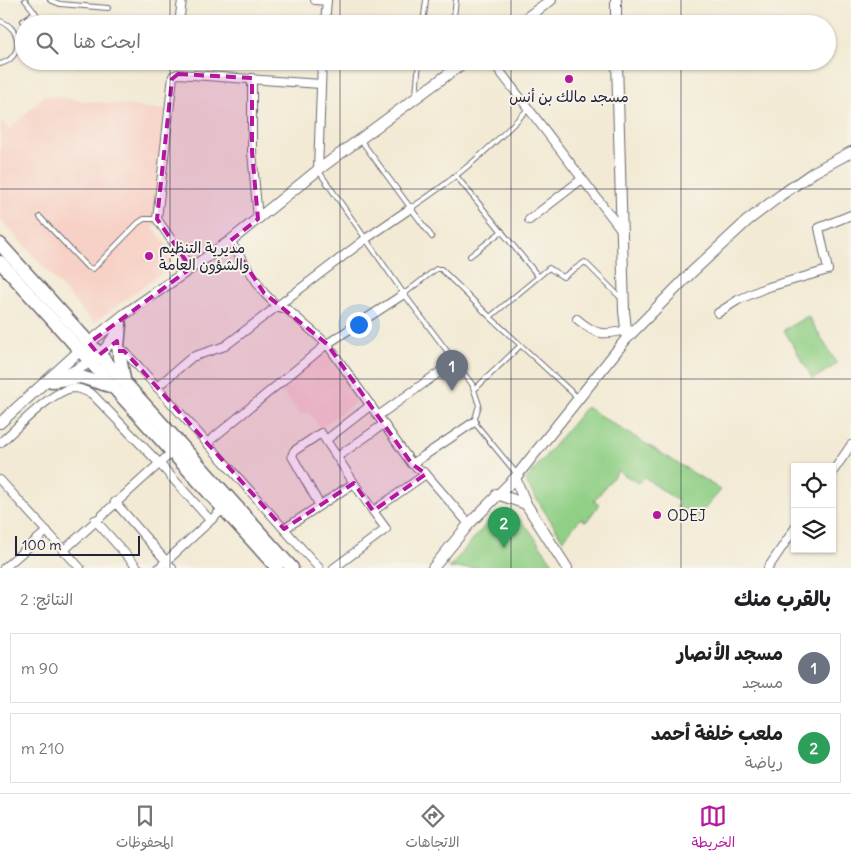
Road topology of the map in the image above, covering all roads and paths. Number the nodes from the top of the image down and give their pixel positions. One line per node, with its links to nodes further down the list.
1 (25, 0): 11 (lane)
2 (50, 0): 10 (lane)
3 (182, 0): 14 (street)
4 (315, 0): 5 (street)
5 (327, 0): 15 (street)
6 (426, 0): 16 (lane)
7 (456, 0): 17 (lane)
8 (551, 0): 18 (street)
9 (616, 0): 19 (street)
10 (108, 8)
11 (35, 12): 12 (lane); 13 (lane)
12 (31, 15)
13 (37, 15)
14 (180, 15)
15 (326, 15)
16 (424, 15)
17 (454, 15)
18 (530, 15)
19 (616, 15)
20 (0, 21): 21 (lane)
21 (15, 32)
22 (15, 52): 23 (lane)
23 (0, 64)
24 (322, 70): 30 (street)
25 (418, 70): 31 (lane)
26 (449, 70): 31 (street)
27 (499, 70): 32 (street)
28 (617, 70): 45 (street)
29 (252, 78): 30 (street); 41 (street); 42 (street)
30 (321, 84): 35 (street)
31 (416, 98): 33 (street)
32 (529, 108): 36 (lane); 37 (street)
33 (360, 139): 35 (street); 38 (lane)
34 (851, 152): 61 (street)
35 (318, 170): 42 (street); 47 (lane)
36 (456, 177): 38 (lane); 44 (lane)
37 (582, 179): 43 (street); 45 (street)
38 (411, 208): 46 (lane); 47 (street)
39 (851, 215): 57 (street)
40 (40, 217): 41 (lane)
41 (157, 219): 52 (street)
42 (258, 219): 48 (street)
43 (529, 220)
44 (502, 231): 50 (lane); 53 (lane)
45 (622, 232): 55 (street)
46 (432, 237)
47 (367, 238): 54 (lane); 56 (street)
48 (230, 241): 52 (street); 56 (street)
49 (0, 244): 64 (main road)
50 (470, 256)
51 (0, 262): 64 (main road)
52 (191, 268): 59 (street)
53 (538, 276): 55 (lane); 58 (lane)
54 (404, 294): 58 (lane); 62 (street); 67 (lane)
55 (624, 301): 61 (street)
56 (277, 306): 62 (street); 71 (street)
57 (718, 313)
58 (490, 317): 63 (lane)
59 (123, 319): 64 (street); 65 (main road); 66 (street)
60 (577, 319): 61 (street)
61 (627, 334): 73 (street)
62 (327, 344): 74 (street); 82 (street)
63 (520, 346): 72 (lane); 73 (lane)
64 (84, 347): 66 (main road); 69 (street)
65 (118, 351): 68 (main road); 71 (street)
66 (95, 359): 68 (main road); 69 (street); 70 (main road)
67 (455, 361): 72 (lane); 75 (street)
68 (125, 381): 112 (main road)
69 (47, 383): 70 (main road); 76 (street)
70 (112, 386): 84 (main road)
71 (157, 387): 82 (street)
72 (475, 389): 77 (lane)
73 (579, 399): 90 (street)
74 (371, 405): 75 (street); 80 (street)
75 (378, 416): 78 (street)
76 (2, 421): 79 (street)
77 (474, 422): 87 (street); 90 (lane)
78 (384, 424): 85 (street); 87 (street)
79 (13, 431): 81 (street); 86 (street)
80 (326, 440): 85 (street); 95 (street)
81 (0, 443)
82 (207, 443): 102 (street)
83 (851, 446): 88 (street)
84 (171, 453): 86 (street); 97 (main road)
85 (337, 457): 92 (street)
86 (159, 463): 94 (street); 100 (street)
87 (412, 464): 89 (street)
88 (836, 467)
89 (426, 474): 98 (street); 101 (street)
90 (516, 477): 93 (street); 96 (street)
91 (0, 480): 103 (street)
92 (354, 483): 95 (street); 98 (street)
93 (497, 494): 96 (street); 101 (street)
94 (114, 502): 99 (street); 106 (street)
95 (319, 504): 102 (street)
96 (526, 504): 116 (street)
97 (224, 508): 100 (street); 111 (main road)
98 (373, 511): 114 (street)
99 (95, 520): 105 (street); 109 (street)
100 (210, 520): 106 (street)
101 (469, 524): 115 (street)
102 (284, 529): 113 (street)
103 (47, 532): 105 (street); 108 (street)
104 (791, 534): 117 (street)
105 (63, 551): 107 (street)
106 (169, 565): 110 (street)
107 (75, 566)
108 (4, 568)
109 (138, 568)
110 (159, 568)
111 (277, 568)
112 (292, 568)
113 (319, 568)
114 (334, 568)
115 (433, 568)
116 (567, 568)
117 (768, 568)

